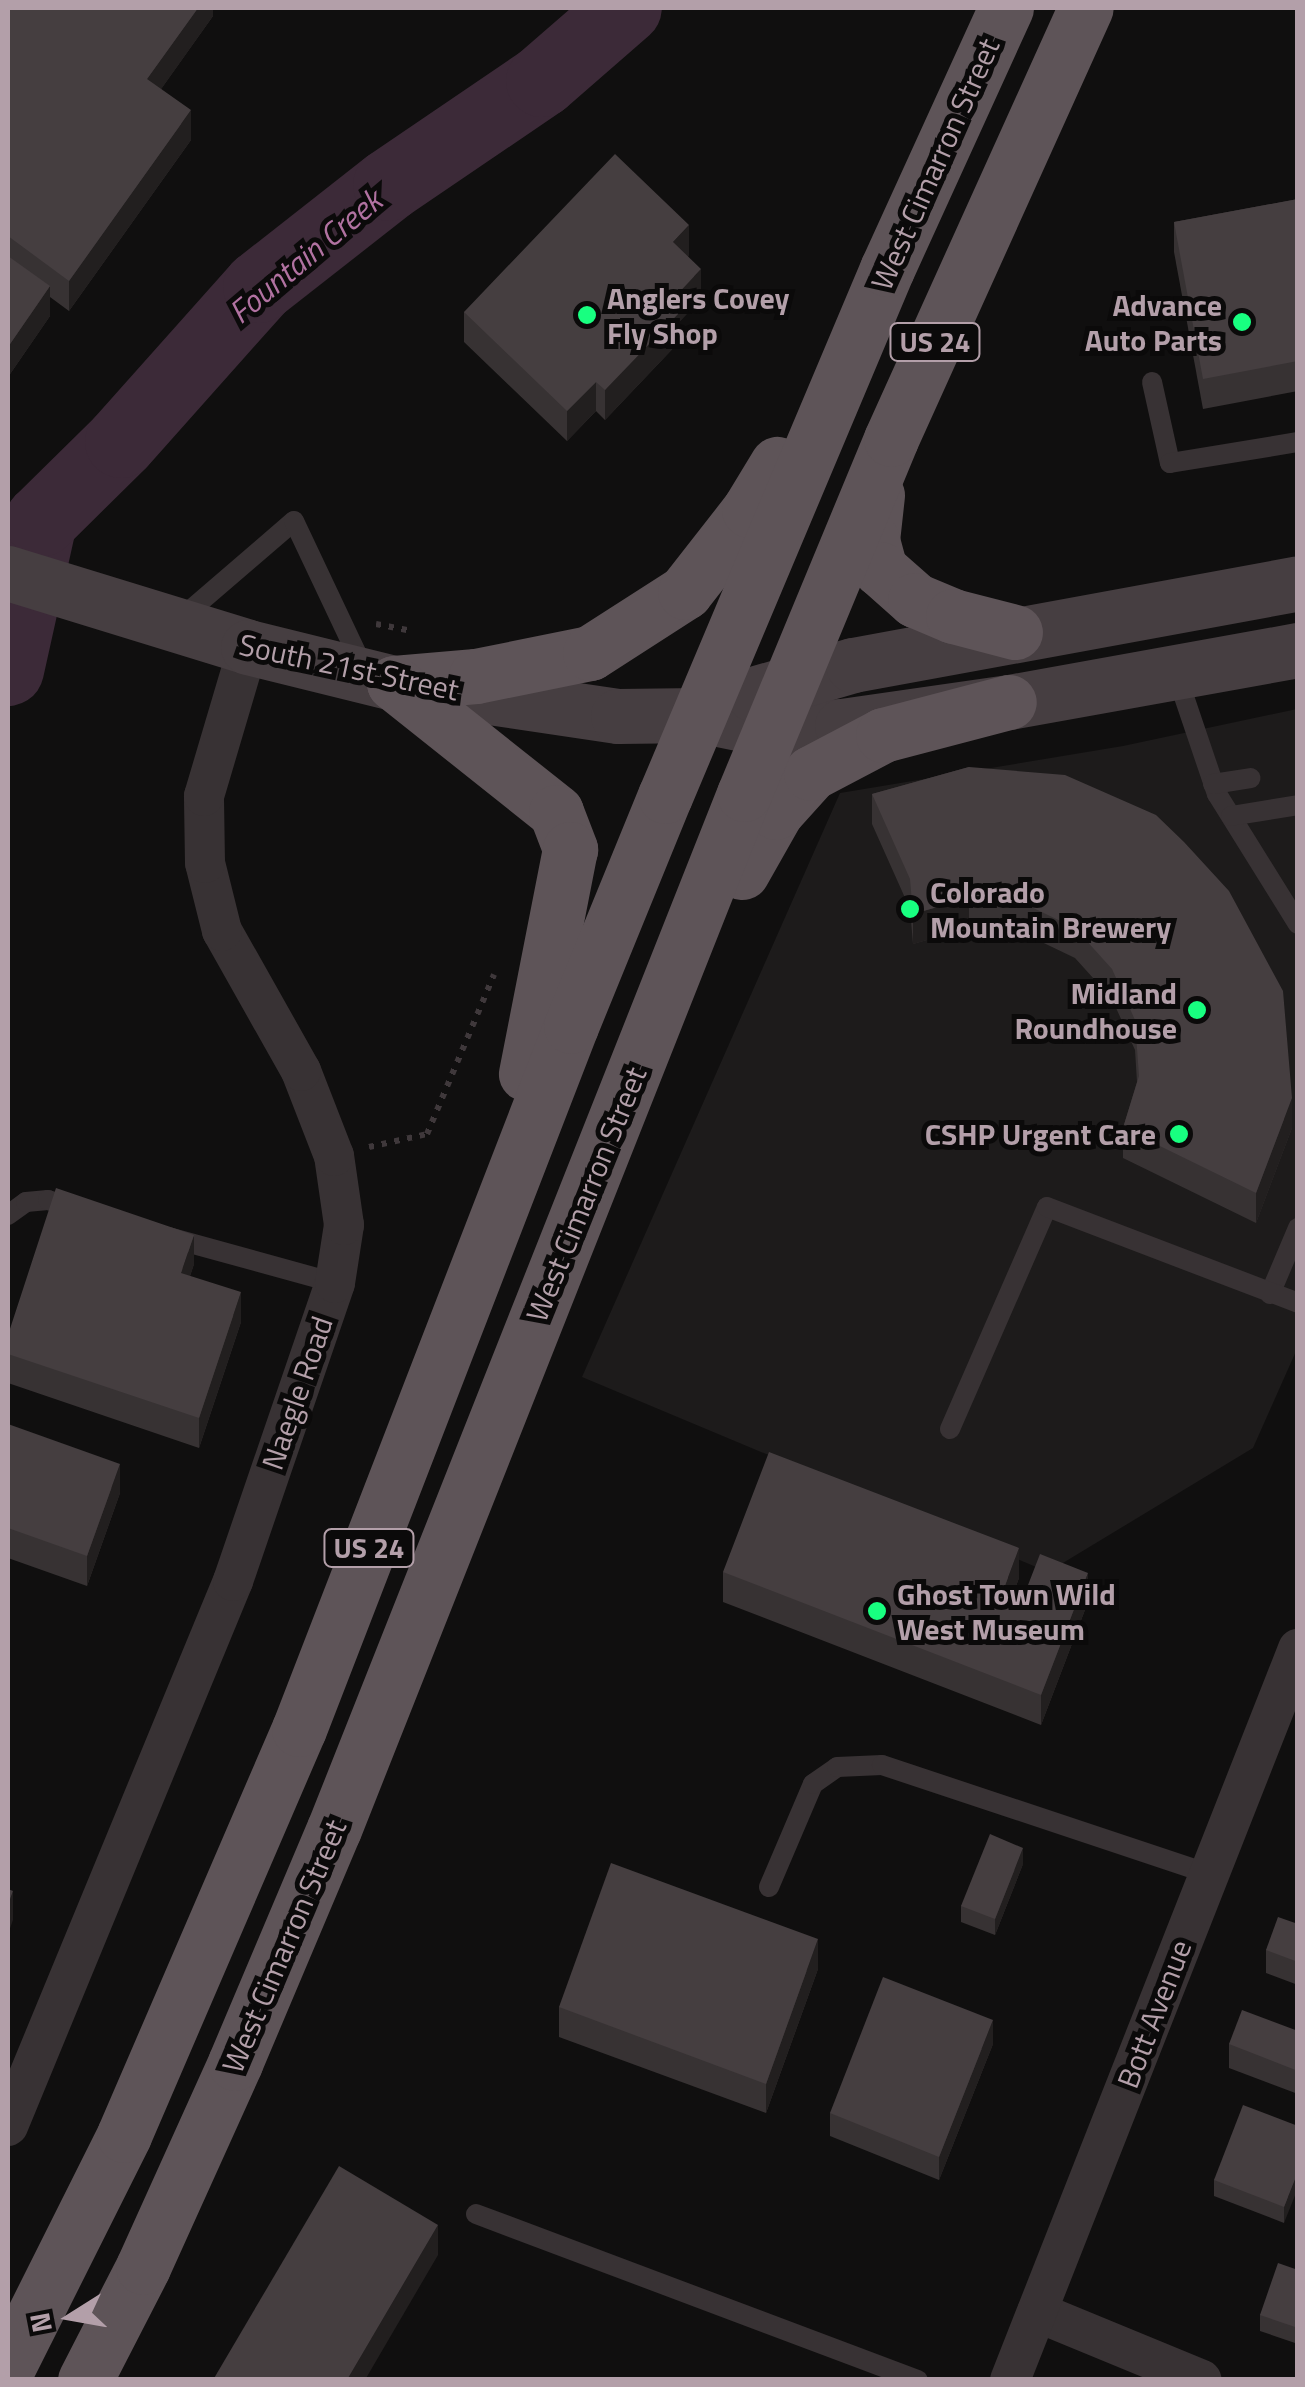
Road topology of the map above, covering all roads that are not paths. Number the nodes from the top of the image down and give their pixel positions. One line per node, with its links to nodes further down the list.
1 (1006, 8): 3 (highway, West Cimarron Street / US 24)
2 (1086, 8): 5 (highway, West Cimarron Street / US 24)
3 (867, 317): 14 (highway); 17 (highway, West Cimarron Street / US 24)
4 (1152, 382): 6 (lane)
5 (891, 439): 10 (highway); 15 (highway, West Cimarron Street / US 24)
6 (1298, 442)
7 (8, 573): 9 (main road, South 21st Street)
8 (1298, 583): 10 (main road, South 21st Street)
9 (172, 625): 11 (main road, South 21st Street); 14 (lane)
10 (1014, 632): 15 (main road, South 21st Street)
11 (248, 647): 14 (main road, South 21st Street); 30 (street, Naegle Road)
12 (1298, 650): 13 (main road, South 21st Street)
13 (1175, 672): 16 (main road, South 21st Street); 20 (lane)
14 (381, 679): 17 (main road, South 21st Street); 25 (highway)
15 (792, 679): 17 (main road, South 21st Street); 18 (highway, West Cimarron Street / US 24)
16 (1009, 702): 18 (main road, South 21st Street); 24 (highway)
17 (699, 715): 18 (main road, South 21st Street); 25 (highway, West Cimarron Street / US 24)
18 (773, 730): 24 (highway, West Cimarron Street / US 24)
19 (1251, 778): 20 (lane)
20 (1214, 784): 22 (lane)
21 (1298, 805): 22 (lane)
22 (1230, 816): 23 (lane)
23 (1298, 924)
24 (618, 1115): 41 (highway, West Cimarron Street / US 24)
25 (501, 1208): 40 (highway, West Cimarron Street / US 24)
26 (8, 1215): 27 (lane)
27 (104, 1217)
28 (1298, 1228): 31 (lane)
29 (142, 1229): 30 (lane)
30 (334, 1284): 37 (street, Naegle Road)
31 (1270, 1294): 32 (lane); 33 (lane)
32 (1298, 1303)
33 (950, 1429)
34 (1298, 1649): 35 (street, Bott Avenue)
35 (1209, 1874): 36 (lane); 39 (street, Bott Avenue)
36 (769, 1887)
37 (8, 2126)
38 (476, 2214): 42 (lane)
39 (1037, 2312): 43 (street, Bott Avenue); 44 (street)
40 (8, 2367)
41 (85, 2380)
42 (918, 2380)
43 (1010, 2380)
44 (1202, 2380)

